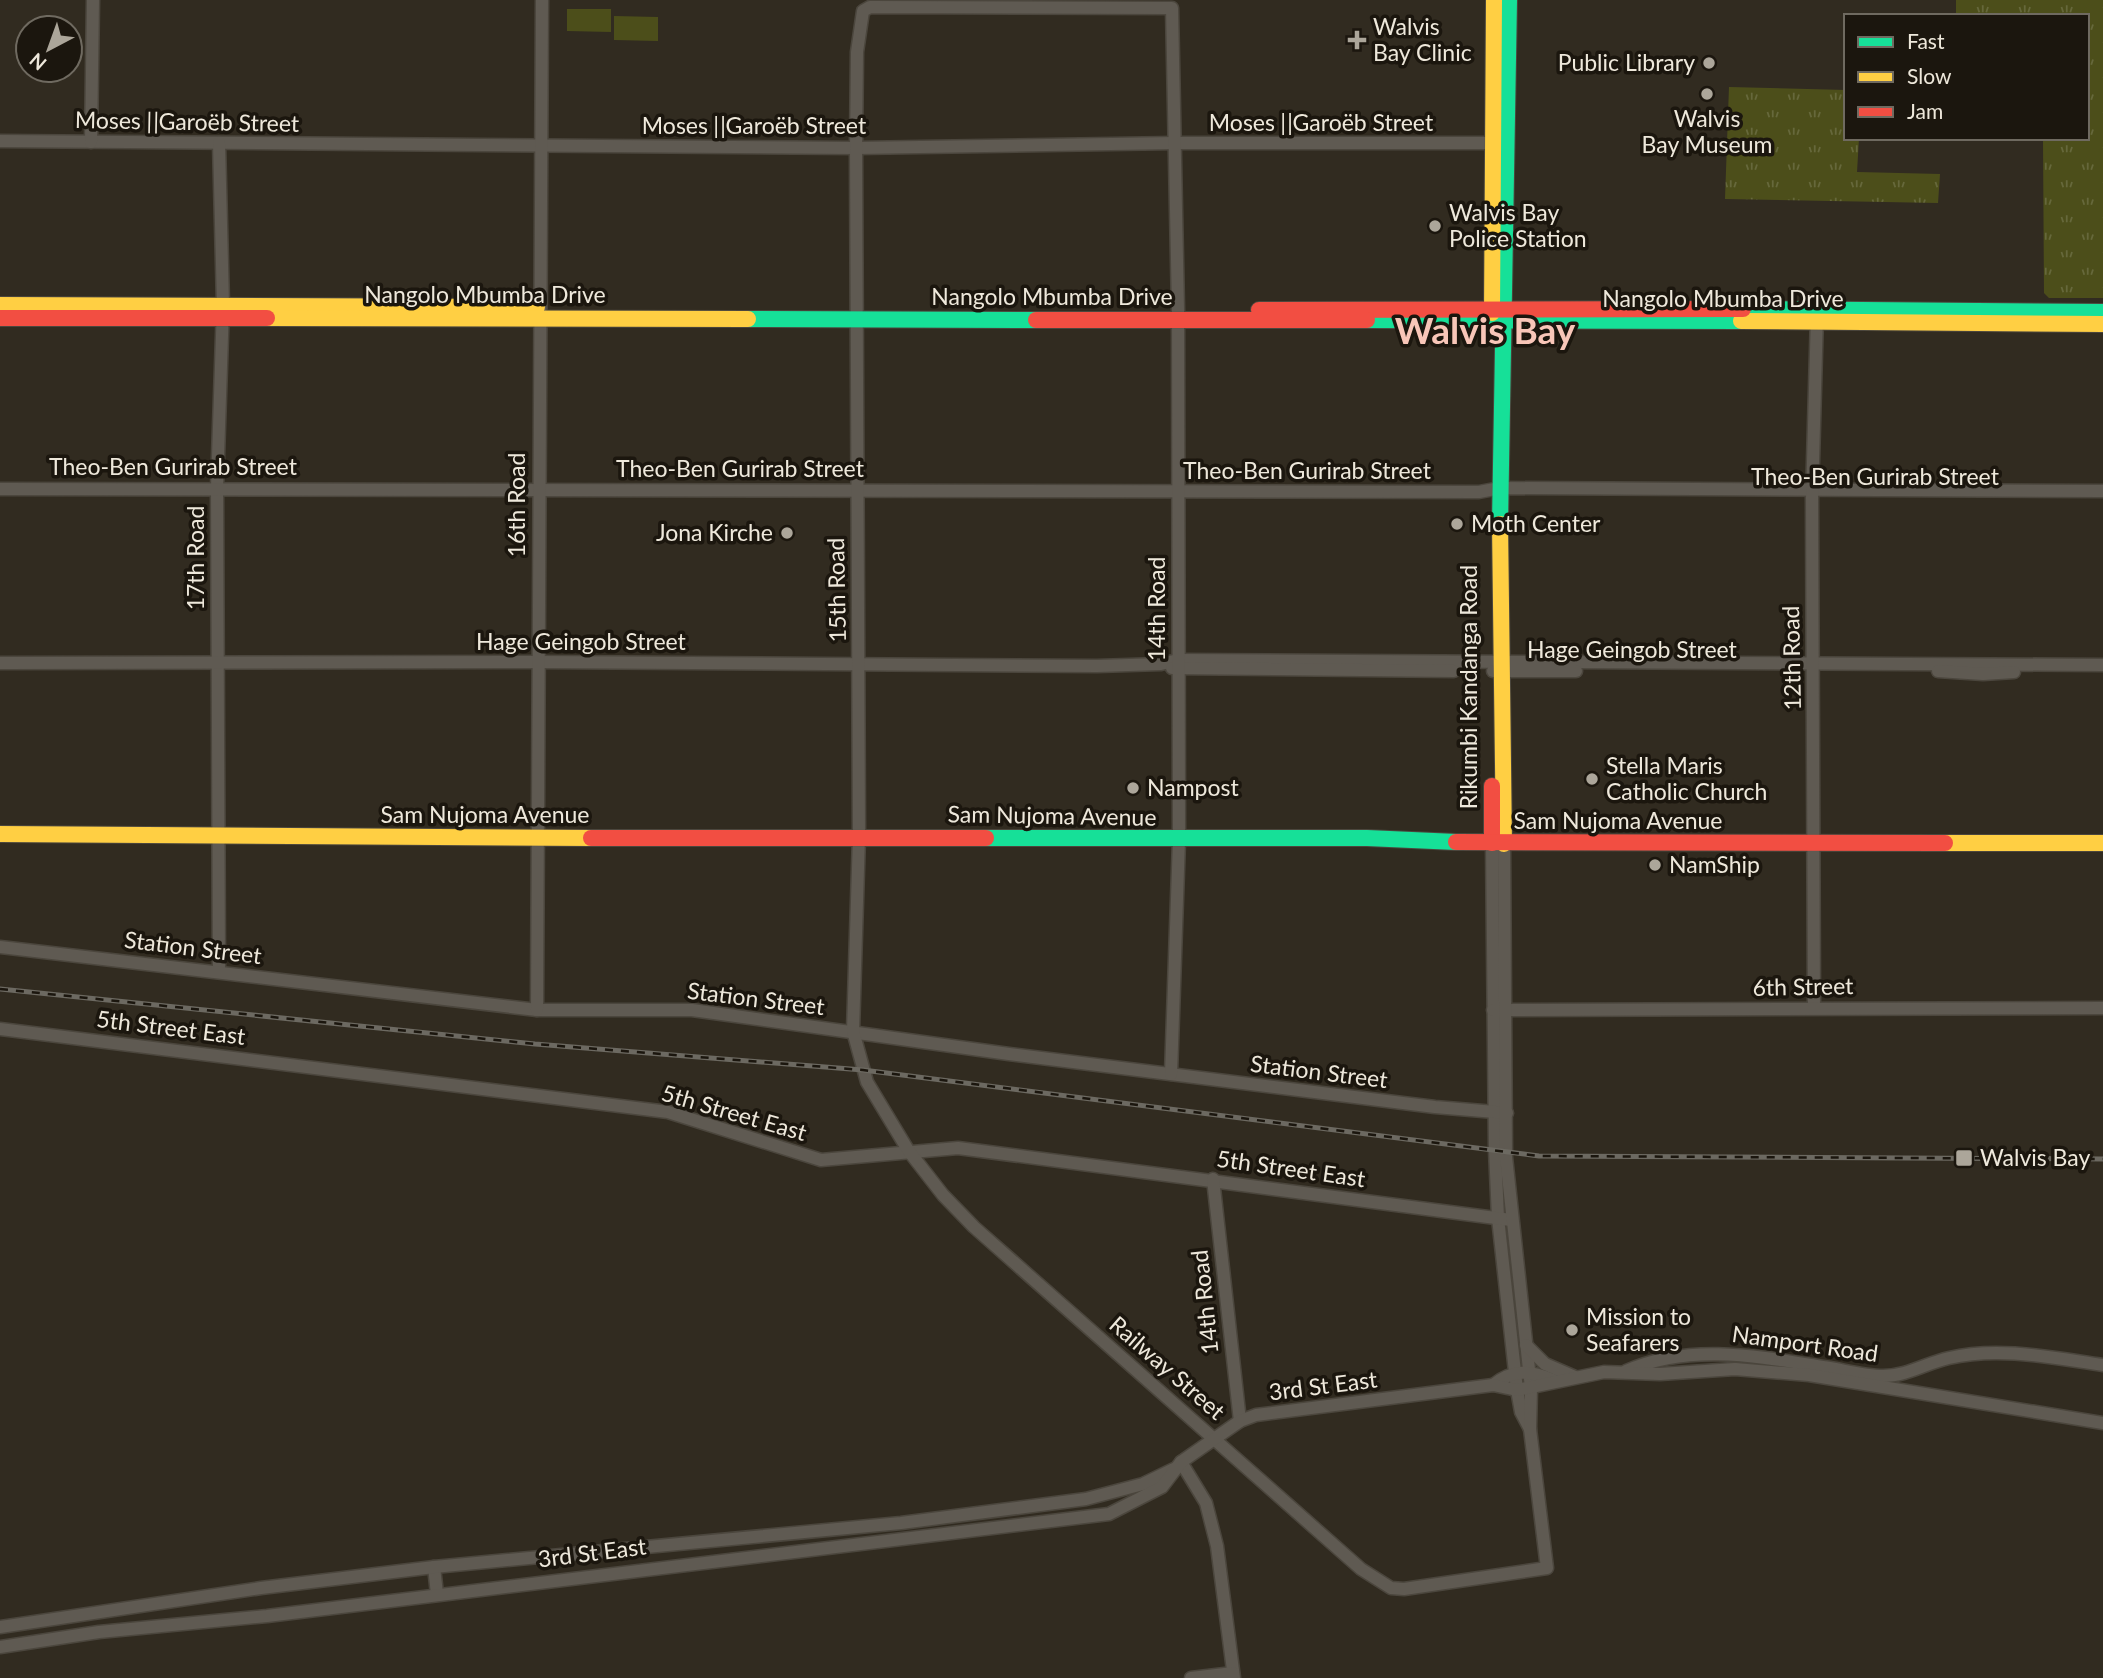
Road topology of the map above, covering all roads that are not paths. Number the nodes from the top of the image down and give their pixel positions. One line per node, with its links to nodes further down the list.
1 (93, 0): 6 (street)
2 (542, 0): 10 (street, 16th Road)
3 (1494, 0): 9 (main road, Rikumbi Kandanga Road)
4 (1509, 0): 9 (main road, Rikumbi Kandanga Road)
5 (0, 141): 6 (street, Moses ǁGaroëb Street)
6 (91, 142): 7 (street, Moses ǁGaroëb Street)
7 (219, 143): 10 (street, Moses ǁGaroëb Street); 15 (street, 17th Road)
8 (1175, 143): 9 (street, Moses ǁGaroëb Street); 11 (street, Moses ǁGaroëb Street); 11 (street, 14th Road); 19 (street, 14th Road)
9 (1500, 143): 12 (main road, Rikumbi Kandanga Road); 21 (main road, Rikumbi Kandanga Road)
10 (542, 147): 11 (street, Moses ǁGaroëb Street); 16 (street, 16th Road)
11 (856, 148): 18 (street, 15th Road)
12 (1505, 246): 14 (main road); 21 (main road, Rikumbi Kandanga Road)
13 (0, 305): 15 (main road, Nangolo Mbumba Drive)
14 (1525, 309): 20 (main road, Nangolo Mbumba Drive); 21 (main road, Nangolo Mbumba Drive)
15 (222, 311): 16 (main road, Nangolo Mbumba Drive); 22 (main road, Nangolo Mbumba Drive); 24 (street, 17th Road)
16 (539, 312): 18 (main road, Nangolo Mbumba Drive); 26 (street, 16th Road)
17 (2103, 312): 20 (main road, Nangolo Mbumba Drive)
18 (858, 314): 19 (main road, Nangolo Mbumba Drive); 27 (street, 15th Road)
19 (1178, 315): 21 (main road, Nangolo Mbumba Drive); 29 (street, 14th Road)
20 (1817, 315): 21 (main road, Nangolo Mbumba Drive); 23 (main road, Nangolo Mbumba Drive); 31 (street, 12th Road)
21 (1498, 316): 30 (main road, Rikumbi Kandanga Road)
22 (0, 318)
23 (2103, 324)
24 (217, 487): 25 (street, Theo-Ben Gurirab Street); 26 (street, Theo-Ben Gurirab Street); 33 (street, 17th Road)
25 (0, 489)
26 (537, 490): 27 (street, Theo-Ben Gurirab Street); 34 (street, 16th Road)
27 (857, 490): 29 (street, Theo-Ben Gurirab Street); 38 (street, 15th Road)
28 (2103, 491): 31 (street, Theo-Ben Gurirab Street)
29 (1179, 492): 30 (street, Theo-Ben Gurirab Street); 36 (street, 14th Road)
30 (1493, 492): 31 (street, Theo-Ben Gurirab Street); 39 (main road, Rikumbi Kandanga Road)
31 (1812, 494): 32 (street, Theo-Ben Gurirab Street); 40 (street, 12th Road)
32 (2103, 499)
33 (216, 662): 34 (street, Hage Geingob Street); 35 (street, Hage Geingob Street); 43 (street, 17th Road)
34 (540, 662): 38 (street, Hage Geingob Street); 45 (street, 16th Road)
35 (0, 663)
36 (1178, 665): 38 (street, Hage Geingob Street); 39 (street, Hage Geingob Street); 46 (street, 14th Road)
37 (2103, 665): 40 (street, Hage Geingob Street)
38 (859, 666): 44 (street, 15th Road)
39 (1497, 667): 40 (street, Hage Geingob Street); 48 (main road, Rikumbi Kandanga Road)
40 (1812, 668): 41 (street, Hage Geingob Street); 49 (street, 12th Road)
41 (2103, 674)
42 (0, 834): 43 (main road, Sam Nujoma Avenue)
43 (220, 836): 45 (main road, Sam Nujoma Avenue); 51 (street, 17th Road)
44 (859, 836): 45 (main road, Sam Nujoma Avenue); 46 (main road, Sam Nujoma Avenue); 57 (street, 15th Road)
45 (538, 838): 55 (street, 16th Road)
46 (1178, 840): 48 (main road, Sam Nujoma Avenue); 58 (street, 14th Road)
47 (2103, 843): 49 (main road, Sam Nujoma Avenue)
48 (1498, 844): 49 (main road, Sam Nujoma Avenue); 54 (street, Rikumbi Kandanga Road)
49 (1816, 844): 52 (street, 12th Road)
50 (0, 947): 51 (street, Station Street)
51 (219, 972): 55 (street, Station Street)
52 (1814, 1007): 53 (street, 6th Street); 54 (street, 6th Street)
53 (2103, 1008)
54 (1499, 1009): 59 (street, Rikumbi Kandanga Road)
55 (537, 1010): 57 (street, Station Street)
56 (0, 1029): 60 (street, 5th Street East)
57 (853, 1031): 58 (street, Station Street); 60 (street, Railway Street)
58 (1171, 1074): 59 (street, Station Street)
59 (1501, 1112): 62 (street, Rikumbi Kandanga Road)
60 (908, 1150): 61 (street, 5th Street East); 76 (street, Railway Street)
61 (1213, 1179): 62 (street, 5th Street East); 73 (street, 14th Road)
62 (1505, 1219): 63 (street, Rikumbi Kandanga Road); 67 (street, Rikumbi Kandanga Road)
63 (1526, 1345): 65 (street, Rikumbi Kandanga Road); 68 (street)
64 (2103, 1365): 66 (street, Namport Road)
65 (1529, 1371): 67 (street); 69 (street, Namport Road); 71 (street, Rikumbi Kandanga Road)
66 (1626, 1371): 68 (street, Namport Road); 74 (street, Namport Road)
67 (1514, 1372): 70 (street, 3rd St East); 72 (street, Rikumbi Kandanga Road)
68 (1576, 1377): 69 (street, Namport Road)
69 (1553, 1380): 71 (street, Namport Road)
70 (1493, 1385): 72 (street, 3rd St East); 73 (street, 3rd St East)
71 (1531, 1388): 72 (street, Namport Road); 75 (street)
72 (1517, 1390): 75 (street)
73 (1240, 1421): 76 (street, 3rd St East)
74 (2103, 1423)
75 (1530, 1429): 76 (street, Railway Street)
76 (1214, 1438): 77 (street, 3rd St East)
77 (1177, 1466): 78 (street, 3rd St East); 80 (street, 3rd St East); 86 (street)
78 (660, 1547): 79 (street, 3rd St East); 80 (street)
79 (583, 1555): 81 (street, 3rd St East); 82 (street)
80 (662, 1566): 82 (street, 3rd St East)
81 (434, 1567): 83 (street); 84 (street, 3rd St East)
82 (586, 1575): 83 (street, 3rd St East)
83 (438, 1594): 85 (street, 3rd St East)
84 (0, 1627)
85 (0, 1647)
86 (1233, 1675): 87 (street)
87 (1191, 1678)

